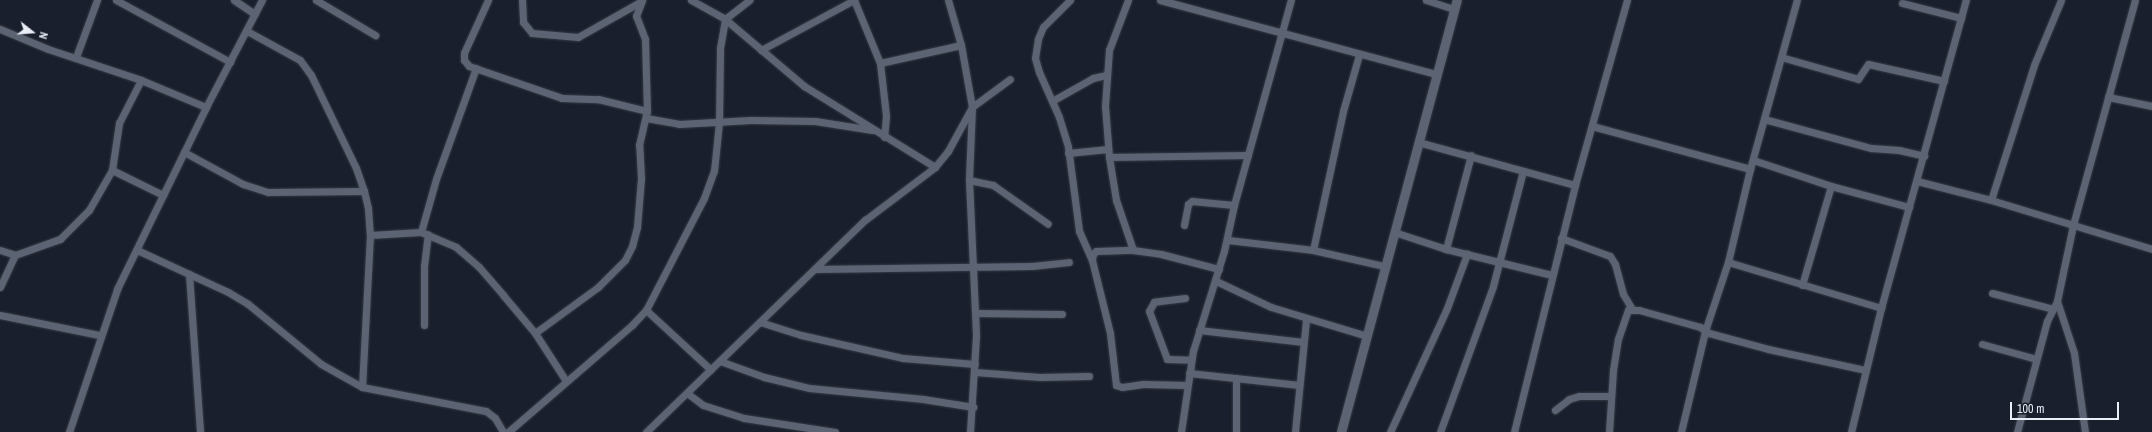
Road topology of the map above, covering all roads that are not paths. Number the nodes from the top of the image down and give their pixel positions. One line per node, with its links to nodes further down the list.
1 (97, 0): 37 (street)
2 (116, 0): 38 (street)
3 (234, 0): 26 (street)
4 (262, 0): 26 (street)
5 (316, 0): 32 (street)
6 (488, 0): 40 (street)
7 (522, 0): 22 (street)
8 (691, 0): 28 (street)
9 (749, 0): 28 (street)
10 (854, 0): 34 (street); 39 (street)
11 (948, 0): 33 (street)
12 (1070, 0): 47 (street)
13 (1128, 0): 42 (street)
14 (1160, 0): 31 (street)
15 (1291, 0): 31 (street)
16 (1426, 0): 25 (street)
17 (1627, 0): 54 (street)
18 (1797, 0): 36 (street)
19 (1966, 0): 27 (street)
20 (2061, 0): 75 (street)
21 (2127, 0): 23 (street)
22 (641, 1): 51 (street)
23 (2135, 1): 46 (street)
24 (1902, 3): 27 (street)
25 (1455, 4): 41 (street)
26 (255, 14): 30 (street)
27 (1961, 18): 45 (street)
28 (725, 19): 34 (street); 53 (street)
29 (0, 29): 37 (street)
30 (247, 31): 38 (street); 73 (street)
31 (1283, 33): 35 (street); 61 (street)
32 (375, 35)
33 (961, 45): 39 (street); 50 (street)
34 (761, 50): 55 (street)
35 (1359, 55): 41 (street); 91 (street)
36 (1781, 57): 45 (street); 52 (street)
37 (76, 58): 44 (street)
38 (230, 62): 49 (street)
39 (880, 63): 56 (street)
40 (476, 68): 51 (street); 82 (street)
41 (1436, 74): 57 (street)
42 (1106, 75): 47 (street); 59 (street)
43 (1010, 79): 50 (street)
44 (141, 80): 49 (street); 67 (street)
45 (1944, 81): 63 (street)
46 (2108, 97): 48 (street); 79 (street)
47 (1052, 101): 60 (street)
48 (2152, 106)
49 (206, 107): 58 (street)
50 (972, 107): 65 (street); 69 (street)
51 (646, 115): 53 (street); 122 (street)
52 (1764, 119): 63 (street); 64 (street)
53 (719, 123): 55 (street); 113 (street)
54 (1592, 126): 66 (street); 71 (street)
55 (874, 130): 56 (street)
56 (884, 137): 65 (street)
57 (1418, 142): 62 (street); 81 (street)
58 (184, 152): 73 (street); 74 (street)
59 (1109, 153): 60 (street); 61 (street); 90 (street)
60 (1068, 154): 94 (street)
61 (1248, 155): 76 (street)
62 (1471, 155): 68 (street); 86 (street)
63 (1924, 156): 70 (street)
64 (1753, 160): 66 (street); 72 (street)
65 (935, 167): 100 (street)
66 (1750, 169): 96 (street)
67 (112, 170): 74 (street); 93 (street)
68 (1523, 170): 71 (street); 97 (street)
69 (969, 180): 78 (street); 99 (street)
70 (1917, 181): 75 (street); 77 (street)
71 (1575, 185): 84 (street)
72 (1831, 186): 77 (street); 105 (street)
73 (364, 191): 83 (street)
74 (163, 195): 89 (street)
75 (1991, 200): 79 (street)
76 (1234, 205): 80 (street); 85 (street)
77 (1909, 206): 110 (street)
78 (1048, 224)
79 (2072, 225): 87 (street); 109 (street)
80 (1184, 226)
81 (1394, 232): 86 (street); 98 (street)
82 (425, 233): 83 (street); 119 (street); 122 (street)
83 (370, 235): 139 (street)
84 (1561, 238): 103 (street); 112 (street)
85 (1228, 240): 91 (street); 101 (street)
86 (1446, 249): 92 (street)
87 (2152, 249)
88 (0, 250): 93 (street)
89 (137, 250): 102 (street); 123 (street)
90 (1133, 250): 94 (street); 101 (street)
91 (1313, 250): 98 (street)
92 (1467, 254): 97 (street); 155 (street)
93 (15, 255): 106 (street)
94 (1092, 260): 137 (street)
95 (1069, 262): 99 (street)
96 (1728, 262): 105 (street); 121 (street)
97 (1500, 263): 103 (street); 156 (street)
98 (1384, 266): 124 (street)
99 (973, 267): 100 (street); 114 (street)
100 (816, 269): 118 (street)
101 (1219, 269): 104 (street)
102 (189, 274): 139 (street); 145 (street)
103 (1552, 275): 157 (street)
104 (1216, 281): 117 (street); 120 (street)
105 (1802, 285): 110 (street)
106 (0, 287)
107 (1992, 293): 111 (street)
108 (1185, 298): 128 (street)
109 (2058, 301): 111 (street); 162 (street)
110 (1881, 308): 132 (street)
111 (2054, 308): 127 (street)
112 (1632, 309): 121 (street); 141 (street)
113 (646, 310): 131 (street); 136 (street)
114 (976, 313): 115 (street); 130 (street)
115 (1062, 314)
116 (0, 315): 123 (street)
117 (1306, 319): 124 (street); 125 (street)
118 (760, 322): 129 (street); 130 (street)
119 (424, 325)
120 (1199, 330): 125 (street); 128 (street)
121 (1705, 331): 132 (street); 159 (street)
122 (534, 333): 136 (street)
123 (99, 336): 144 (street)
124 (1367, 336): 154 (street)
125 (1303, 342): 138 (street)
126 (1982, 344): 127 (street)
127 (2036, 359): 161 (street)
128 (1191, 360): 133 (street)
129 (720, 362): 131 (street); 142 (street)
130 (975, 368): 134 (street); 142 (street)
131 (711, 370): 140 (street)
132 (1865, 370): 160 (street)
133 (1189, 373): 135 (street); 137 (street)
134 (1089, 376)
135 (1236, 378): 138 (street); 152 (street)
136 (566, 381): 147 (street)
137 (1187, 385): 151 (street)
138 (1299, 385): 153 (street)
139 (362, 387): 146 (street)
140 (687, 393): 148 (street); 149 (street)
141 (1610, 396): 143 (street); 158 (street)
142 (973, 407): 150 (street)
143 (1555, 410)
144 (69, 432)
145 (200, 432)
146 (504, 432)
147 (508, 432)
148 (646, 432)
149 (835, 432)
150 (970, 432)
151 (1181, 432)
152 (1236, 432)
153 (1295, 432)
154 (1341, 432)
155 (1390, 432)
156 (1440, 432)
157 (1514, 432)
158 (1609, 432)
159 (1681, 432)
160 (1851, 432)
161 (2017, 432)
162 (2085, 432)

